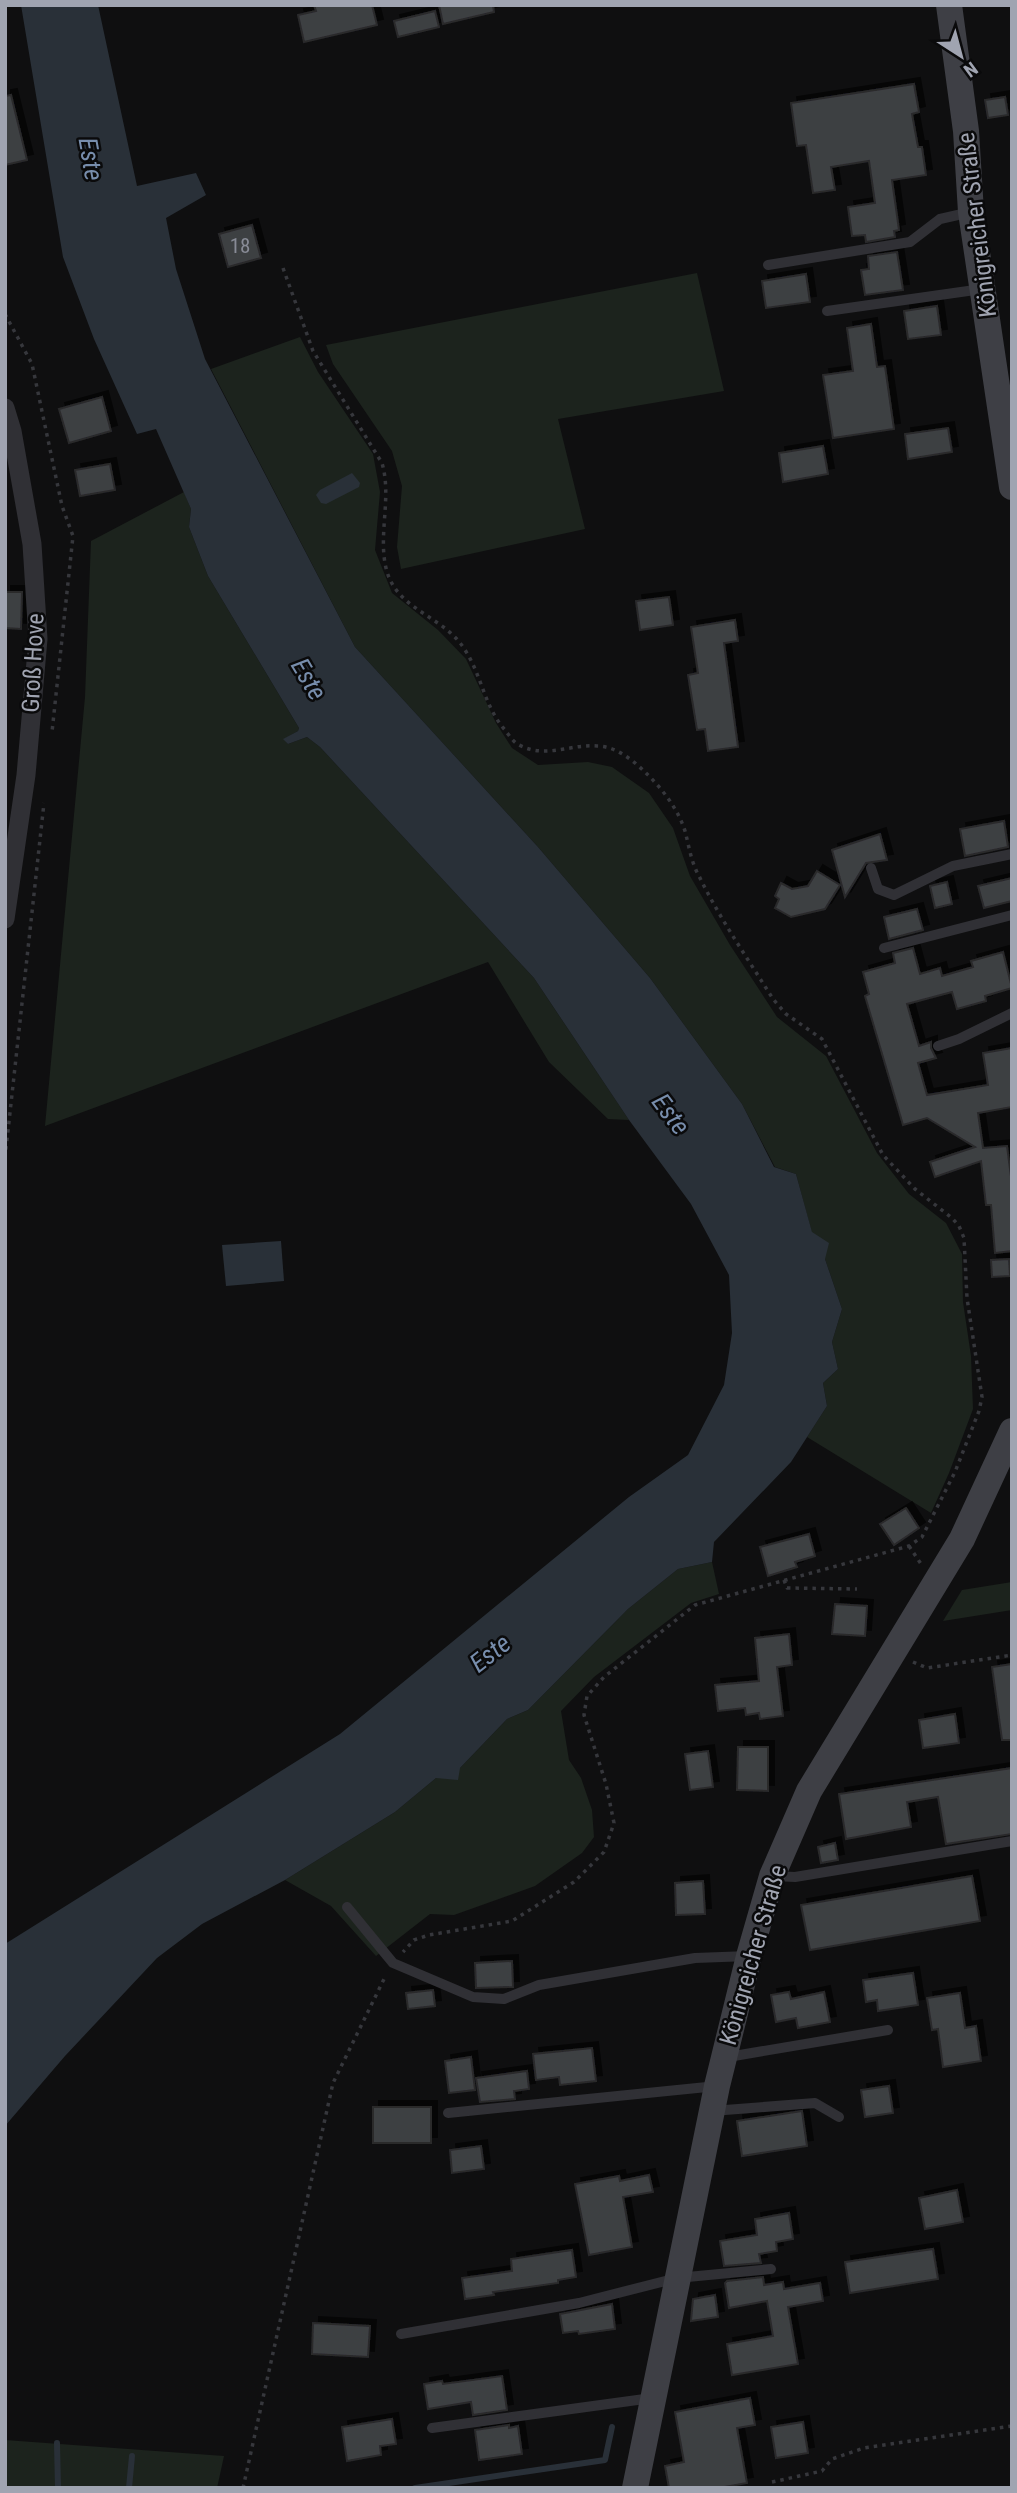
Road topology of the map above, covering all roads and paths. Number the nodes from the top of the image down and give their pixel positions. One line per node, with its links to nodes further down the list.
1 (949, 5): 2 (street, Königreicher Straße)
2 (971, 212): 3 (lane); 5 (street, Königreicher Straße)
3 (768, 265)
4 (282, 268): 21 (path)
5 (982, 288): 6 (lane); 9 (street, Königreicher Straße)
6 (827, 311)
7 (5, 314): 10 (path)
8 (5, 408): 15 (street, Groß Hove)
9 (1012, 487)
10 (50, 744)
11 (44, 799): 19 (path)
12 (1012, 854): 13 (lane)
13 (872, 868)
14 (1012, 915): 16 (lane)
15 (5, 919)
16 (884, 948)
17 (1012, 1013): 18 (lane)
18 (938, 1046)
19 (5, 1158)
20 (1012, 1431): 23 (street, Königreicher Straße)
21 (784, 1580): 22 (path); 29 (path)
22 (857, 1590)
23 (892, 1654): 24 (path); 26 (street, Königreicher Straße)
24 (1012, 1655)
25 (1012, 1841): 26 (lane)
26 (772, 1876): 28 (street, Königreicher Straße)
27 (347, 1907): 29 (lane)
28 (749, 1956): 29 (lane); 31 (street, Königreicher Straße)
29 (393, 1963): 43 (path)
30 (888, 2030): 31 (lane)
31 (724, 2058): 32 (street, Königreicher Straße)
32 (717, 2086): 33 (street, Königreicher Straße); 34 (lane)
33 (712, 2112): 35 (lane); 37 (street, Königreicher Straße)
34 (448, 2113)
35 (839, 2117)
36 (771, 2269): 37 (lane)
37 (677, 2278): 38 (lane); 39 (street, Königreicher Straße)
38 (401, 2334)
39 (652, 2398): 41 (lane); 44 (street, Königreicher Straße)
40 (1012, 2426): 42 (path)
41 (432, 2428)
42 (772, 2482)
43 (243, 2488)
44 (635, 2488)

